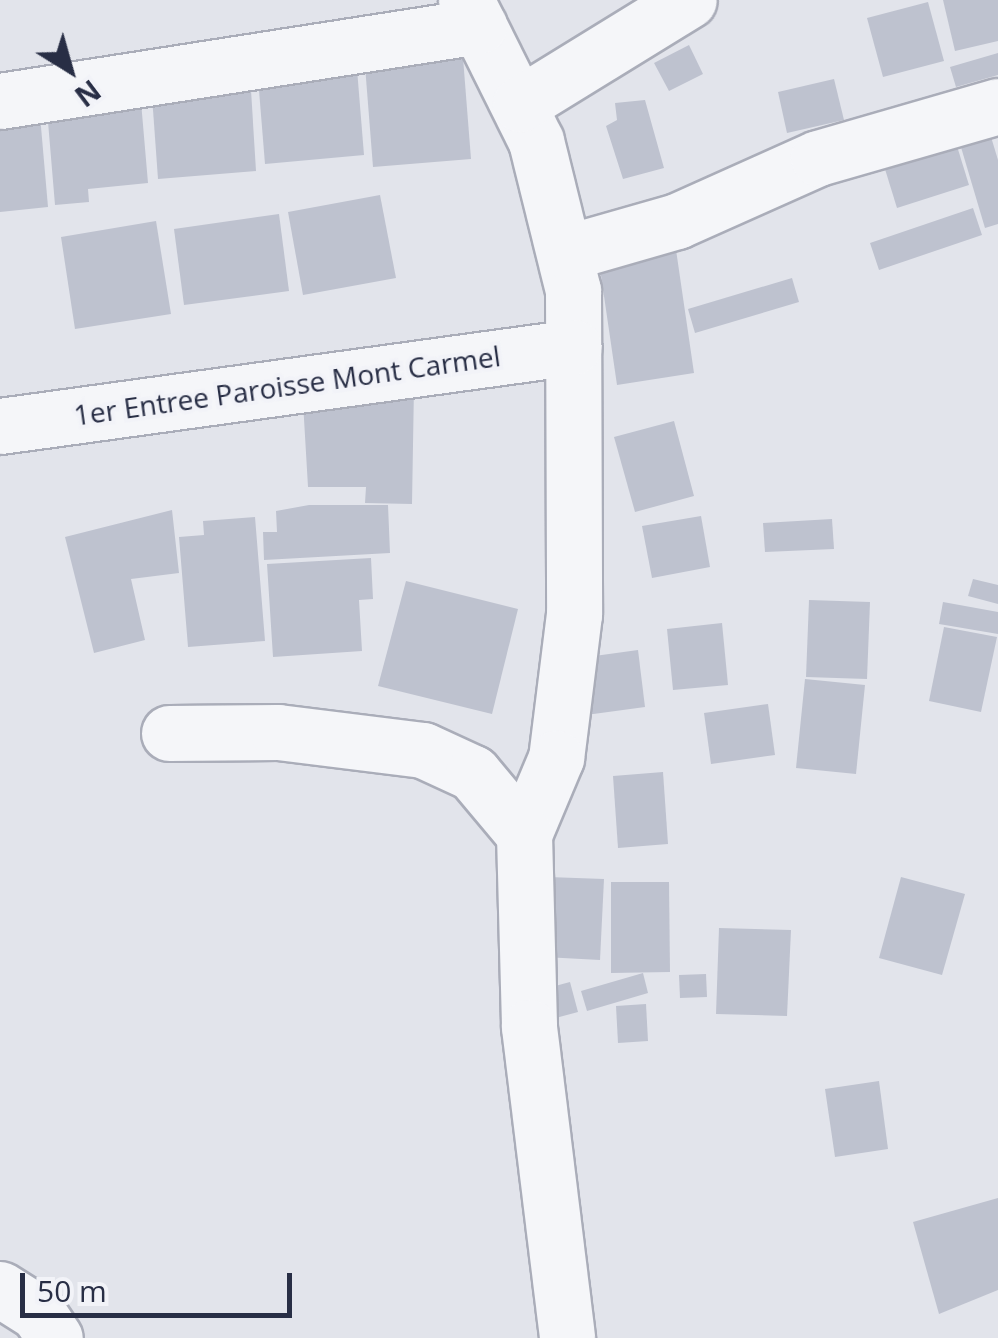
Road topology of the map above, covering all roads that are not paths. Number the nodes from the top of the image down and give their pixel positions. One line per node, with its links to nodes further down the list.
1 (690, 0): 4 (street)
2 (473, 13): 3 (street); 4 (street)
3 (0, 102)
4 (520, 104): 6 (street)
5 (998, 106): 6 (street)
6 (569, 252): 7 (street)
7 (574, 347): 8 (street, 1er Entree Paroisse Mont Carmel); 10 (street)
8 (0, 426)
9 (169, 733): 10 (street)
10 (524, 834): 13 (street)
11 (0, 1290): 12 (street)
12 (56, 1338)
13 (567, 1338)

